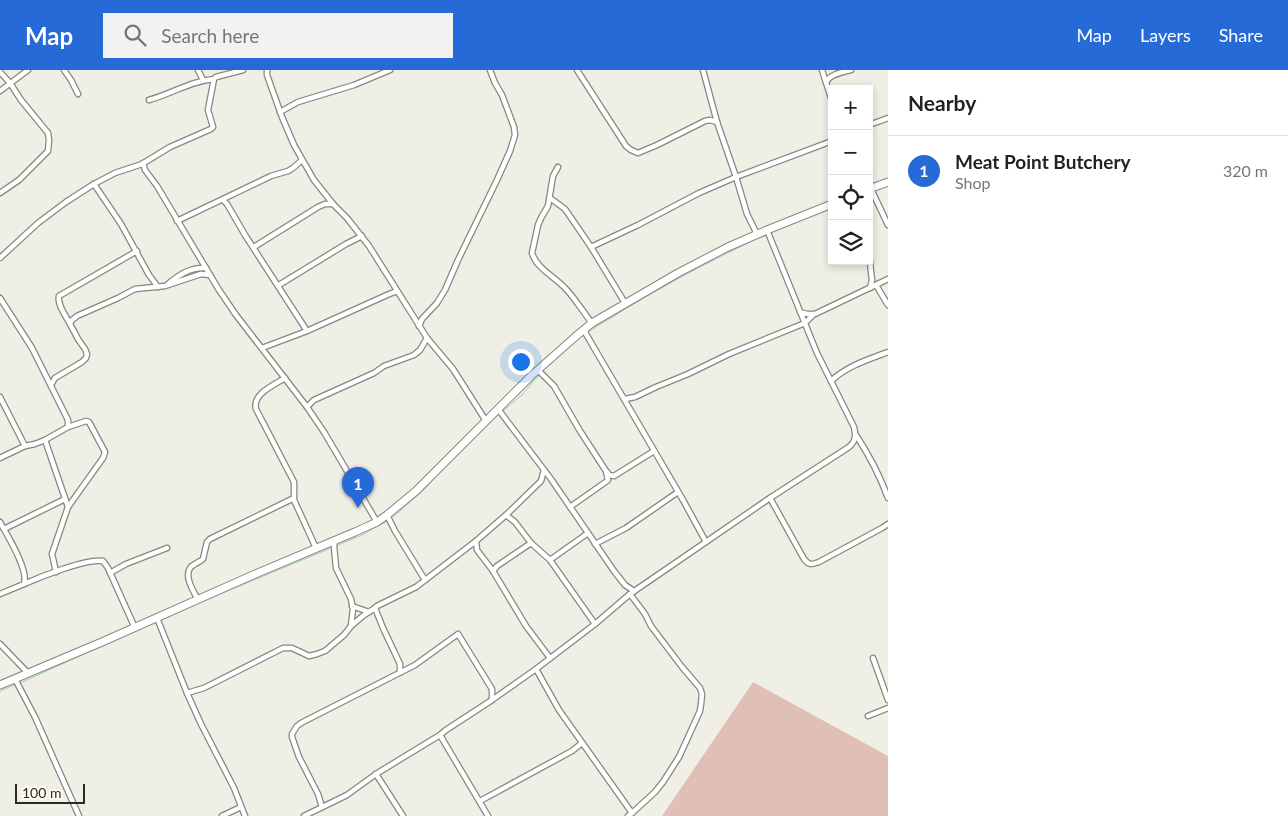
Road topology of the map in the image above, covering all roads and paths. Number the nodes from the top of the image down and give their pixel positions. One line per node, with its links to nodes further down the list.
1 (28, 70): 15 (street)
2 (64, 70): 19 (street)
3 (198, 70): 14 (street)
4 (243, 70): 13 (street)
5 (267, 70): 21 (street)
6 (390, 70): 21 (street)
7 (490, 70): 66 (street)
8 (577, 70): 23 (street)
9 (703, 70): 23 (street)
10 (822, 70): 16 (street)
11 (851, 70): 16 (street)
12 (0, 72): 15 (street)
13 (214, 79): 14 (street); 27 (street)
14 (203, 80): 20 (street)
15 (10, 83): 18 (street); 33 (street)
16 (826, 83): 17 (street)
17 (828, 89)
18 (0, 91)
19 (78, 94)
20 (149, 100)
21 (280, 112): 26 (street)
22 (888, 118): 24 (street)
23 (717, 122): 29 (street)
24 (873, 124)
25 (828, 142): 29 (street)
26 (302, 160): 36 (street); 37 (street)
27 (143, 163): 31 (street); 39 (street)
28 (558, 167): 35 (street)
29 (736, 177): 42 (street); 45 (street)
30 (888, 182): 32 (main road)
31 (94, 184): 46 (street); 47 (street)
32 (873, 187)
33 (0, 193)
34 (873, 193): 40 (street)
35 (550, 198): 45 (street); 63 (street)
36 (223, 200): 39 (street); 44 (street)
37 (333, 204): 43 (street); 44 (street)
38 (828, 206): 41 (main road)
39 (177, 221): 49 (street)
40 (888, 226)
41 (767, 230): 42 (main road); 61 (street)
42 (757, 234): 59 (main road)
43 (362, 236): 52 (street); 57 (street)
44 (254, 247): 52 (street)
45 (590, 247): 59 (street)
46 (137, 251): 55 (street); 65 (street)
47 (0, 258)
48 (870, 265): 56 (street)
49 (206, 268): 50 (street); 54 (street)
50 (210, 275): 54 (street); 70 (street)
51 (888, 279): 53 (street)
52 (279, 285): 68 (street)
53 (876, 285): 56 (street); 60 (street)
54 (166, 286): 55 (street)
55 (158, 287): 65 (street)
56 (870, 288): 62 (street)
57 (397, 292): 66 (street); 68 (street)
58 (0, 298): 75 (street)
59 (625, 303): 63 (main road)
60 (888, 305)
61 (800, 312): 62 (street); 64 (street)
62 (813, 315): 64 (street)
63 (592, 323): 67 (main road)
64 (805, 323): 74 (street); 77 (street)
65 (70, 324): 75 (street)
66 (419, 326): 69 (street)
67 (585, 329): 72 (main road); 77 (street)
68 (307, 331): 70 (street)
69 (427, 338): 78 (street); 80 (street)
70 (262, 348): 73 (street)
71 (888, 352): 74 (street)
72 (538, 370): 79 (main road); 88 (street)
73 (284, 378): 78 (street); 113 (street)
74 (831, 381): 82 (street)
75 (51, 385): 81 (street)
76 (0, 397): 84 (street)
77 (625, 400): 85 (street)
78 (307, 407): 103 (street)
79 (498, 409): 80 (main road); 87 (street)
80 (486, 421): 100 (main road)
81 (68, 427): 83 (street); 98 (street)
82 (856, 435): 94 (street); 95 (street)
83 (45, 440): 84 (street); 96 (street)
84 (25, 446): 86 (street)
85 (654, 450): 89 (street); 93 (street)
86 (0, 458)
87 (544, 470): 90 (street); 92 (street)
88 (606, 471): 89 (street); 91 (street)
89 (614, 476): 91 (street)
90 (551, 479): 92 (street); 99 (street)
91 (608, 480): 99 (street)
92 (541, 481): 101 (street)
93 (678, 492): 109 (street); 111 (street)
94 (770, 498): 104 (street); 109 (street)
95 (888, 498)
96 (65, 499): 98 (street); 105 (street)
97 (292, 499): 122 (street)
98 (68, 506): 116 (street)
99 (570, 507): 106 (street)
100 (387, 515): 103 (main road); 118 (street)
101 (506, 515): 108 (street); 110 (street)
102 (0, 522): 105 (street)
103 (377, 522): 107 (main road)
104 (888, 524)
105 (4, 529): 119 (street)
106 (588, 533): 111 (street); 114 (street)
107 (335, 540): 113 (main road); 123 (street)
108 (476, 540): 115 (street); 118 (street)
109 (706, 542): 120 (street)
110 (531, 543): 114 (street); 115 (street)
111 (595, 544): 120 (street)
112 (167, 548): 117 (street)
113 (316, 548): 122 (main road)
114 (550, 560): 127 (street)
115 (493, 571): 131 (street)
116 (56, 572): 117 (street); 119 (street)
117 (110, 573): 129 (street)
118 (425, 580): 124 (street)
119 (24, 584): 121 (street)
120 (632, 592): 127 (street); 149 (street)
121 (0, 594)
122 (198, 600): 126 (main road)
123 (352, 606): 125 (street); 128 (street)
124 (376, 608): 125 (street); 134 (street)
125 (369, 612): 128 (street)
126 (158, 618): 129 (main road); 138 (street)
127 (595, 624): 131 (street)
128 (351, 626): 138 (street)
129 (135, 628): 135 (main road)
130 (0, 644): 135 (street)
131 (550, 658): 133 (street)
132 (873, 658): 140 (street)
133 (536, 669): 139 (street); 144 (street)
134 (400, 672): 139 (street); 148 (street)
135 (28, 673): 136 (main road)
136 (16, 679): 137 (main road); 150 (street)
137 (0, 685)
138 (187, 692): 147 (street)
139 (492, 700): 143 (street)
140 (888, 700)
141 (888, 708): 142 (street)
142 (868, 716)
143 (440, 735): 145 (street); 146 (street)
144 (582, 743): 146 (street); 149 (street)
145 (376, 774): 148 (street); 154 (street)
146 (480, 801): 155 (street)
147 (241, 807): 151 (street); 152 (street)
148 (322, 807): 153 (street)
149 (630, 814)
150 (79, 816)
151 (222, 816)
152 (245, 816)
153 (304, 816)
154 (403, 816)
155 (488, 816)

